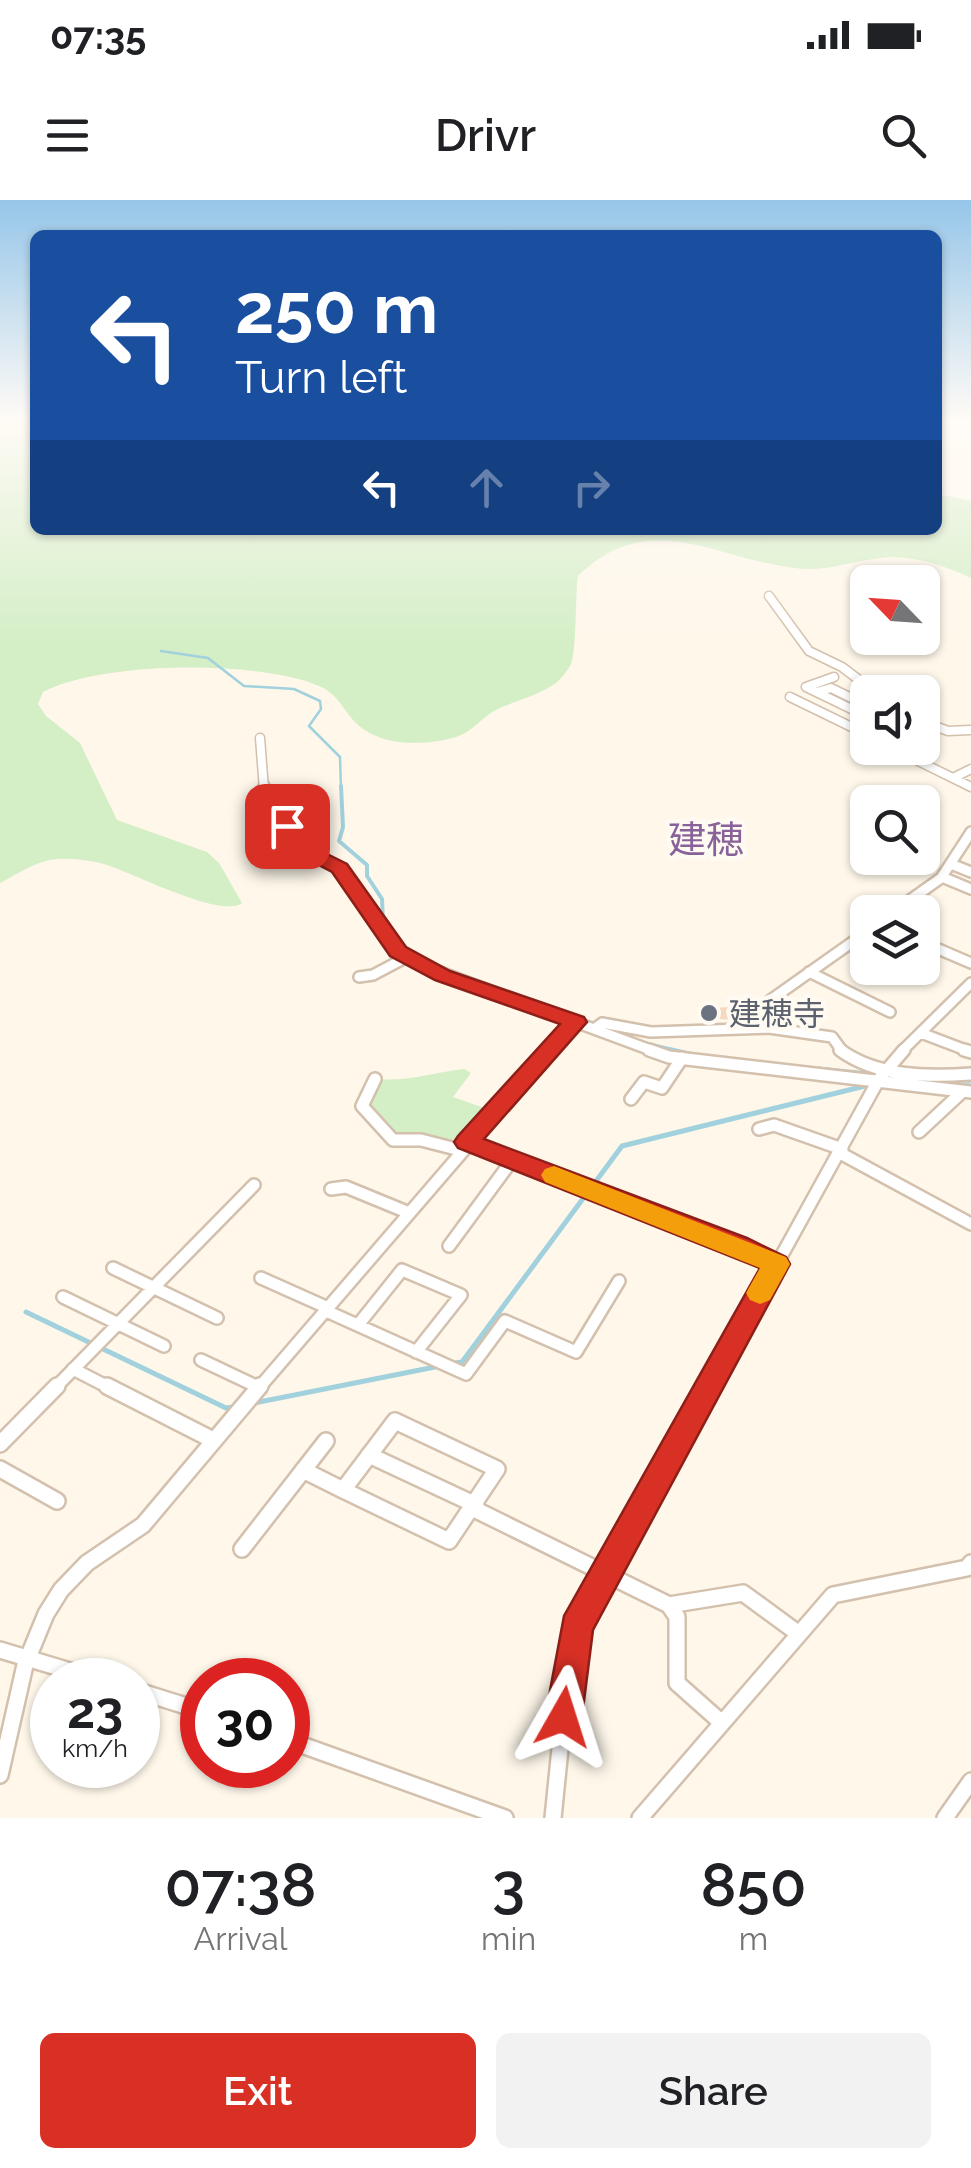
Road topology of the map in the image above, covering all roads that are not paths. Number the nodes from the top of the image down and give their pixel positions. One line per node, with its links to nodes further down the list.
1 (769, 596): 2 (street)
2 (853, 675)
3 (834, 677): 4 (street)
4 (817, 692): 6 (street); 7 (street)
5 (790, 697): 8 (street)
6 (850, 697)
7 (850, 708)
8 (850, 726)
9 (940, 727): 10 (street)
10 (971, 730)
11 (260, 738): 25 (street)
12 (927, 765): 14 (street)
13 (971, 769): 14 (street)
14 (954, 778): 15 (street)
15 (971, 787)
16 (971, 832): 17 (street)
17 (967, 845): 18 (street)
18 (951, 864): 19 (street); 20 (street)
19 (971, 872)
20 (942, 877): 21 (street); 22 (street)
21 (971, 889)
22 (917, 895)
23 (850, 944): 27 (street)
24 (940, 950): 26 (street)
25 (407, 957): 28 (street); 31 (street)
26 (971, 963)
27 (809, 972): 30 (street); 33 (street)
28 (359, 977)
29 (971, 983): 34 (street)
30 (890, 1012)
31 (576, 1022): 32 (street); 44 (street)
32 (594, 1028): 33 (street); 36 (street)
33 (769, 1028): 37 (street)
34 (920, 1034): 35 (street); 37 (street)
35 (971, 1052)
36 (682, 1058): 37 (street); 41 (street)
37 (883, 1074): 38 (street); 40 (street); 45 (street)
38 (971, 1074)
39 (375, 1079): 44 (street)
40 (966, 1092): 43 (street)
41 (631, 1099)
42 (759, 1130): 45 (street)
43 (920, 1132)
44 (463, 1146): 46 (street); 49 (street)
45 (841, 1151): 50 (street); 52 (street)
46 (513, 1159): 51 (street); 52 (street)
47 (254, 1185): 56 (street)
48 (332, 1189): 49 (street)
49 (407, 1212): 58 (street)
50 (971, 1224)
51 (449, 1246)
52 (776, 1264): 78 (street)
53 (113, 1268): 56 (street)
54 (261, 1278): 58 (street)
55 (620, 1281): 63 (street)
56 (153, 1288): 59 (street); 60 (street)
57 (63, 1296): 60 (street)
58 (325, 1308): 61 (street); 66 (street)
59 (217, 1318)
60 (118, 1324): 62 (street); 65 (street)
61 (358, 1325): 63 (street); 63 (street)
62 (164, 1346)
63 (416, 1352)
64 (202, 1360): 66 (street)
65 (74, 1369): 67 (street); 69 (street)
66 (258, 1387): 67 (street)
67 (214, 1440): 82 (street)
68 (326, 1441): 72 (street)
69 (0, 1444)
70 (369, 1455): 73 (street); 75 (street); 75 (street)
71 (0, 1469): 74 (street)
72 (303, 1470): 73 (street); 76 (street)
73 (343, 1490): 75 (street)
74 (57, 1502)
75 (475, 1508): 78 (street)
76 (242, 1549)
77 (971, 1563): 80 (street)
78 (604, 1574): 79 (street); 89 (street)
79 (669, 1605): 80 (street); 84 (street)
80 (799, 1634): 84 (street)
81 (0, 1650): 82 (street)
82 (26, 1658): 83 (street); 86 (street)
83 (30, 1659)
84 (722, 1723): 90 (street)
85 (310, 1748): 88 (street)
86 (0, 1775)
87 (971, 1781): 91 (street)
88 (505, 1818)
89 (552, 1818)
90 (640, 1818)
91 (945, 1818)

